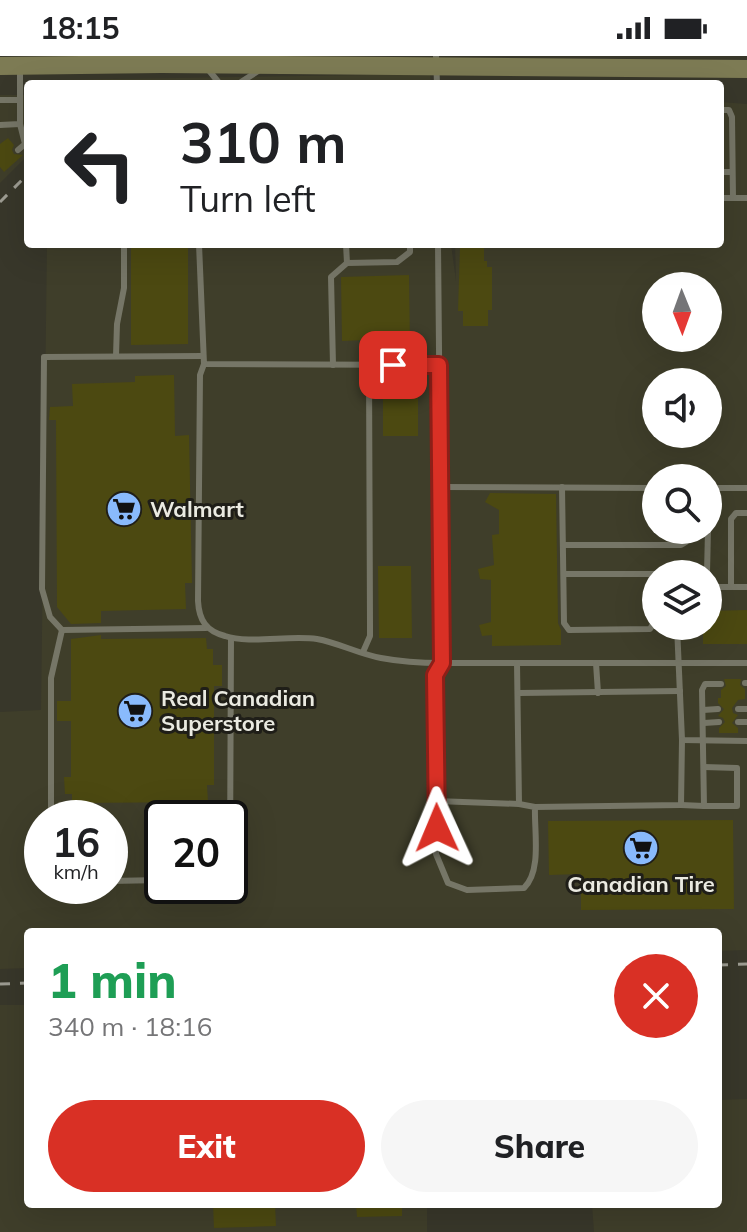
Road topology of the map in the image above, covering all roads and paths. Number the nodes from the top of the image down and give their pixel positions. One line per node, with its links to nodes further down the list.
1 (83, 61): 3 (main road); 6 (main road)
2 (504, 62): 7 (main road); 8 (main road)
3 (205, 65): 4 (main road); 11 (lane)
4 (271, 65): 7 (main road); 12 (lane)
5 (0, 66): 6 (main road)
6 (20, 66): 13 (lane)
7 (436, 69)
8 (727, 69): 9 (main road); 10 (main road)
9 (747, 69)
10 (747, 77)
11 (217, 80)
12 (242, 80)
13 (18, 100): 14 (lane); 17 (lane)
14 (3, 103)
15 (724, 110): 22 (lane)
16 (4, 123): 17 (lane)
17 (20, 124): 18 (lane)
18 (24, 140)
19 (24, 145): 20 (lane)
20 (18, 150)
21 (724, 172): 22 (lane)
22 (732, 172): 24 (lane)
23 (724, 198): 24 (lane)
24 (733, 198): 25 (lane)
25 (747, 198)
26 (124, 248): 32 (lane)
27 (199, 248): 33 (lane)
28 (346, 248): 31 (lane)
29 (410, 248): 31 (lane)
30 (438, 248): 37 (lane)
31 (347, 263): 35 (lane)
32 (116, 356): 33 (lane); 52 (lane)
33 (203, 356): 34 (lane)
34 (204, 364): 35 (lane); 51 (lane)
35 (333, 365): 36 (lane)
36 (369, 365): 37 (lane); 56 (lane)
37 (439, 365): 38 (lane)
38 (441, 487): 39 (lane); 57 (lane)
39 (562, 487): 40 (lane); 45 (lane)
40 (642, 488)
41 (722, 488): 42 (lane)
42 (747, 488)
43 (747, 513): 49 (lane)
44 (683, 544): 45 (lane)
45 (563, 545): 46 (lane)
46 (564, 574): 47 (lane); 53 (lane)
47 (642, 574)
48 (722, 587): 49 (lane)
49 (731, 587): 50 (lane)
50 (747, 587)
51 (206, 628): 52 (lane); 54 (lane)
52 (62, 630): 78 (lane)
53 (642, 631)
54 (231, 638): 56 (lane); 79 (lane)
55 (678, 640): 60 (lane)
56 (363, 652): 57 (lane)
57 (442, 663): 58 (lane); 80 (lane)
58 (517, 663): 59 (lane); 64 (lane)
59 (596, 663): 60 (lane); 65 (lane)
60 (679, 663): 61 (lane); 63 (lane)
61 (747, 663)
62 (721, 684): 69 (lane)
63 (680, 691): 65 (lane); 74 (lane)
64 (519, 693): 65 (lane); 81 (lane)
65 (598, 693)
66 (718, 709): 69 (lane)
67 (738, 709): 68 (lane)
68 (747, 709)
69 (703, 710): 73 (lane)
70 (719, 722): 73 (lane)
71 (738, 722): 72 (lane)
72 (747, 722)
73 (704, 723): 75 (lane)
74 (682, 740): 75 (lane); 82 (lane)
75 (704, 740): 76 (lane); 77 (lane)
76 (747, 741)
77 (704, 767): 83 (lane); 83 (lane)
78 (51, 800)
79 (230, 800)
80 (436, 801): 81 (lane); 84 (lane)
81 (519, 804): 84 (lane)
82 (681, 805): 83 (lane); 84 (lane)
83 (704, 806)
84 (535, 807)

